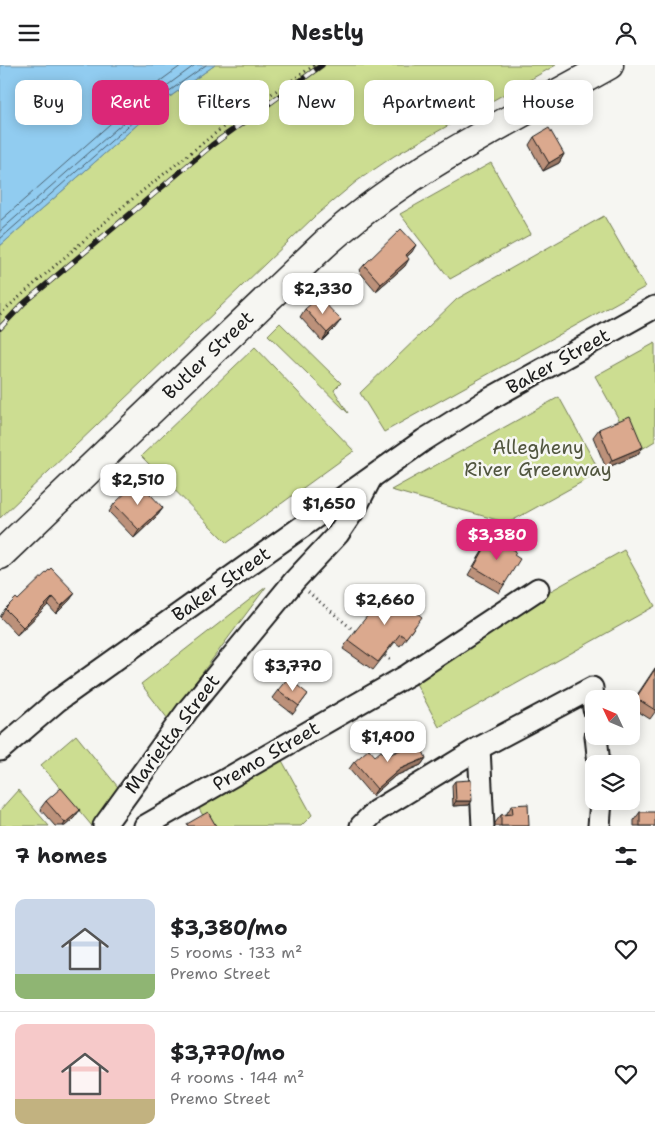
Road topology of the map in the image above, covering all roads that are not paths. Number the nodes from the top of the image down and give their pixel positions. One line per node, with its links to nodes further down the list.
1 (609, 65): 4 (highway, Butler Street)
2 (655, 307): 3 (street, Baker Street)
3 (371, 478): 8 (street, Baker Street); 10 (street, Marietta Street)
4 (0, 555)
5 (538, 589): 11 (street, Premo Street)
6 (585, 692): 7 (street)
7 (479, 748): 12 (street); 13 (street)
8 (0, 750)
9 (600, 810): 14 (street)
10 (104, 826)
11 (145, 826)
12 (361, 826)
13 (483, 826)
14 (599, 826)

